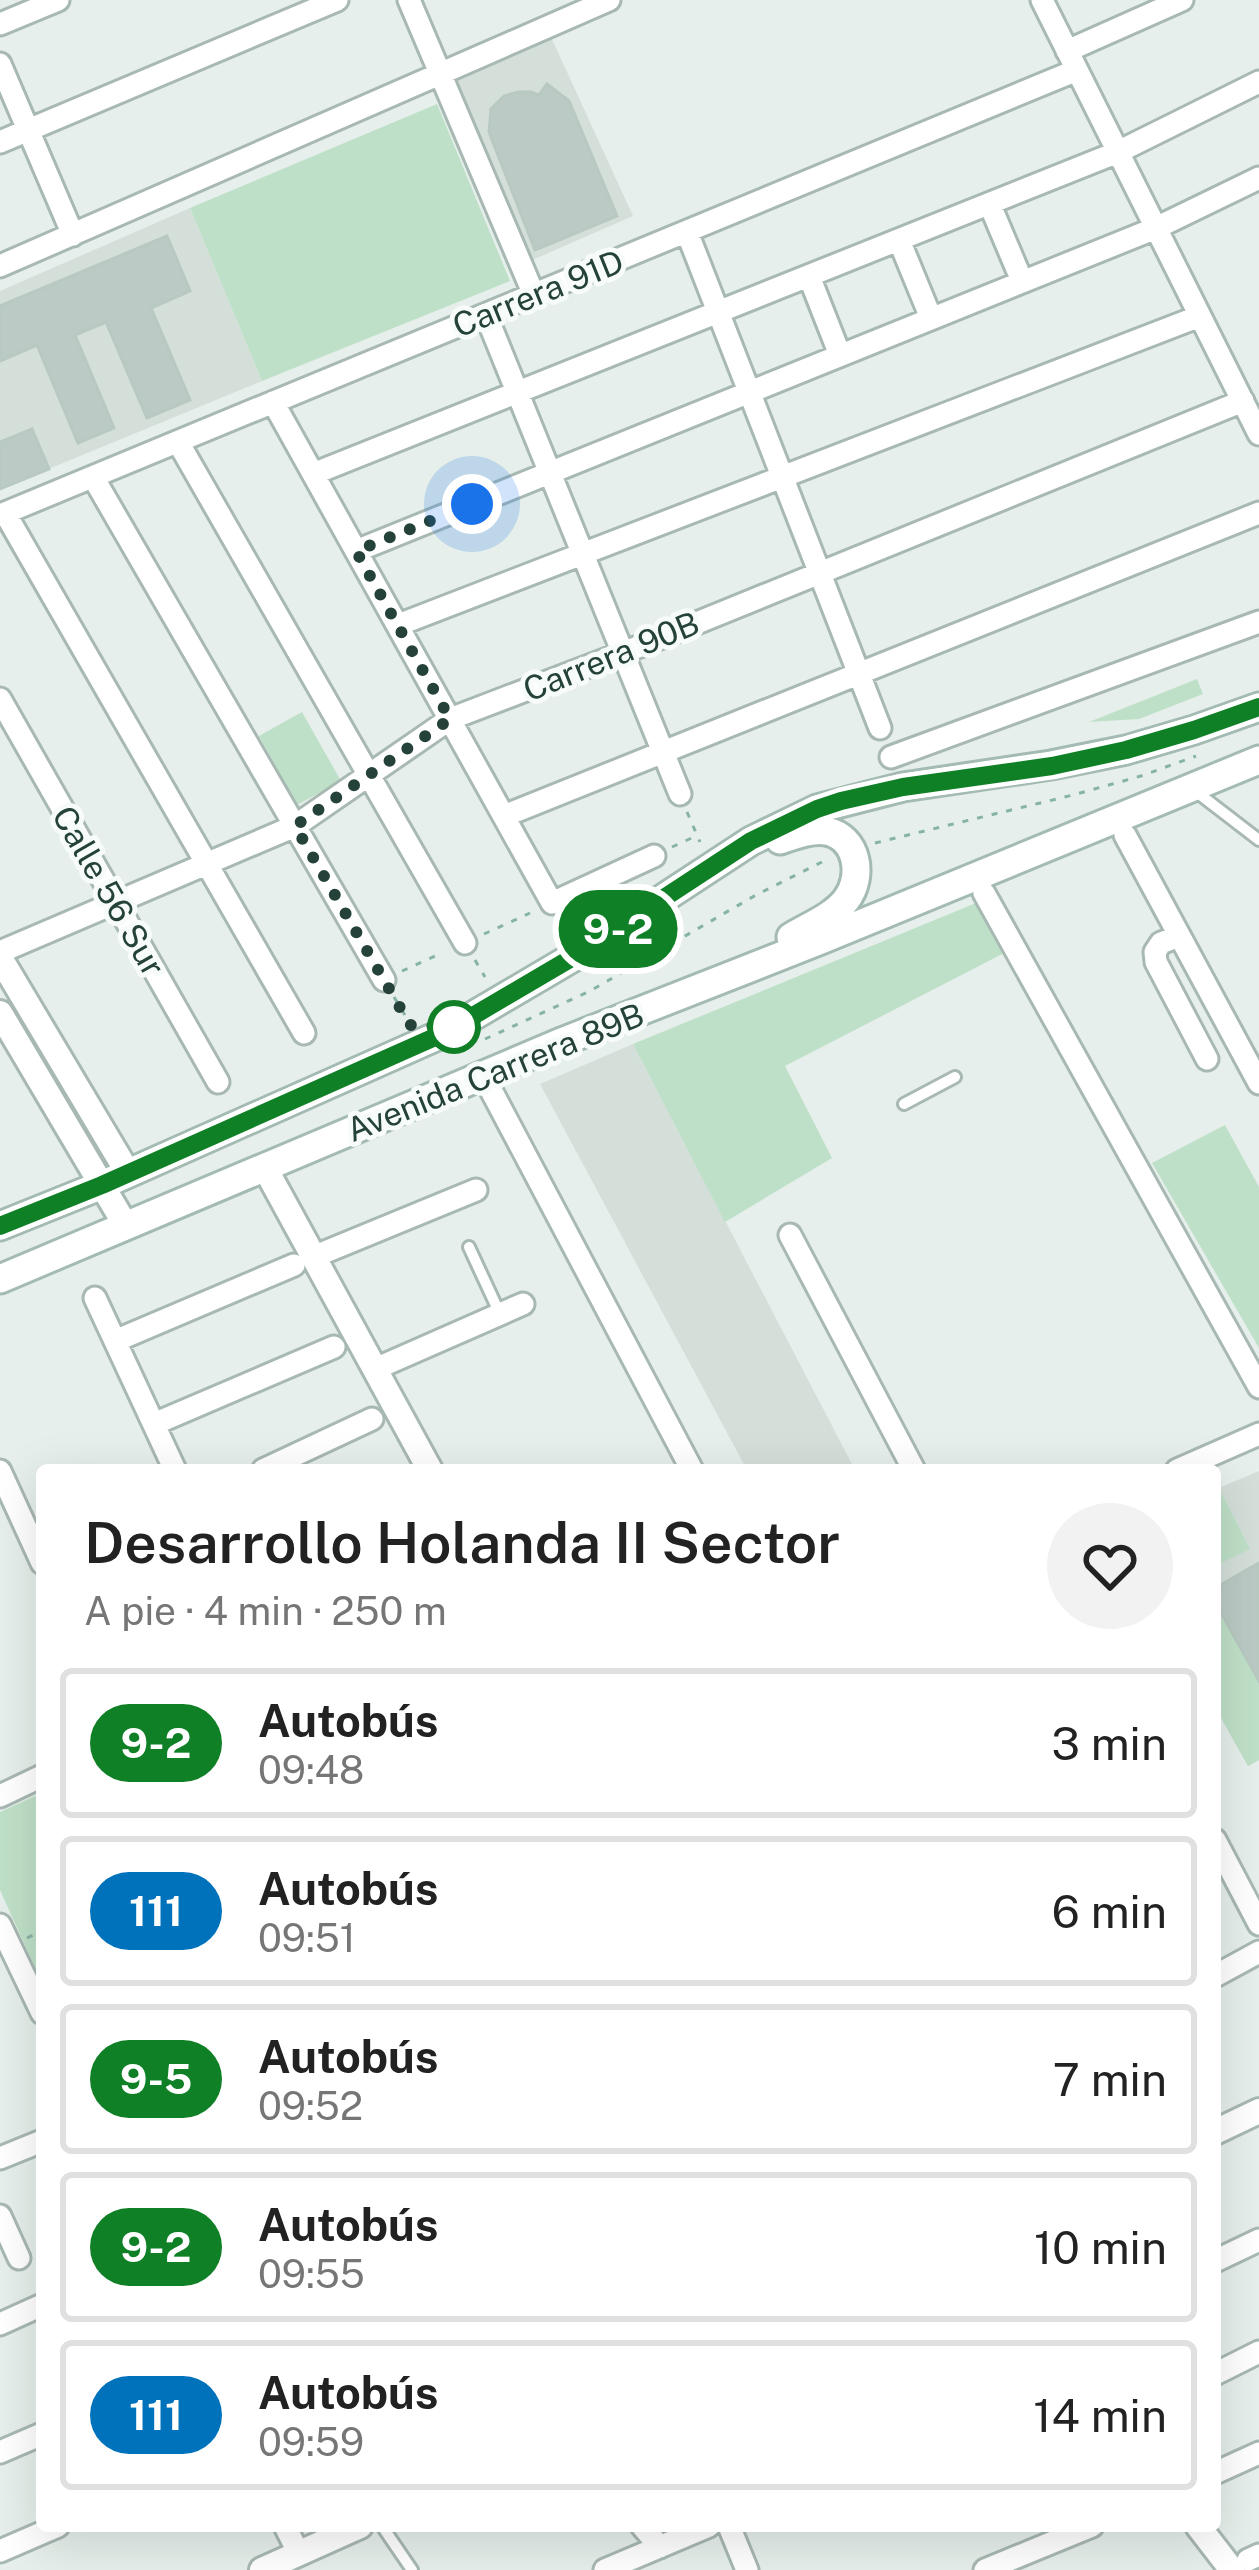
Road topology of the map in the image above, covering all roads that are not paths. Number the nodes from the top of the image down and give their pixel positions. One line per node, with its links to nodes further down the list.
1 (58, 0): 7 (street)
2 (337, 0): 12 (street)
3 (409, 0): 10 (street)
4 (609, 0): 10 (street)
5 (1042, 0): 8 (street)
6 (1182, 0): 8 (street, Carrera 91D)
7 (0, 24)
8 (1072, 61): 14 (street); 18 (street, Carrera 91D)
9 (0, 64): 12 (street)
10 (440, 75): 19 (street); 24 (street)
11 (1259, 82): 14 (street)
12 (28, 130): 13 (street); 19 (street)
13 (0, 142)
14 (1118, 152): 16 (street); 17 (street)
15 (1259, 178): 17 (street)
16 (990, 205): 20 (street); 23 (street)
17 (1156, 228): 23 (street); 27 (street)
18 (687, 232): 24 (street, Carrera 91D); 25 (street)
19 (73, 235): 21 (street)
20 (898, 240): 22 (street); 28 (street)
21 (0, 266)
22 (809, 276): 25 (street); 29 (street)
23 (1022, 281): 28 (street)
24 (534, 295): 26 (street, Carrera 91D)
25 (718, 312): 30 (street); 31 (street)
26 (485, 315): 30 (street); 33 (street, Carrera 91D)
27 (1200, 316): 32 (street); 39 (street)
28 (931, 318): 29 (street)
29 (840, 355): 31 (street)
30 (517, 392): 36 (street); 37 (street)
31 (749, 392): 36 (street); 39 (street)
32 (1243, 401): 34 (street); 44 (street, Carrera 90B)
33 (273, 403): 35 (street, Carrera 91D); 37 (street)
34 (1259, 434)
35 (178, 442): 38 (street, Carrera 91D); 56 (street)
36 (550, 473): 42 (street); 43 (street)
37 (314, 474): 42 (street)
38 (93, 477): 41 (street, Carrera 91D); 60 (street)
39 (782, 477): 43 (street); 44 (street)
40 (1259, 513): 48 (street)
41 (2, 514): 64 (street)
42 (356, 551): 46 (street)
43 (583, 554): 46 (street); 47 (street)
44 (820, 572): 47 (street, Carrera 90B); 48 (street)
45 (1259, 622): 54 (street)
46 (398, 626): 51 (street)
47 (622, 652): 51 (street, Carrera 90B); 53 (street)
48 (859, 673): 52 (street); 53 (street)
49 (0, 700): 67 (street, Calle 56 Sur)
50 (1259, 707): 65 (main road, Avenida Carrera 89B)
51 (450, 719): 56 (street, Carrera 90B); 59 (street)
52 (880, 728)
53 (663, 752): 58 (street); 59 (street)
54 (891, 757)
55 (1259, 760): 57 (main road, Avenida Carrera 89B)
56 (369, 775): 60 (street, Carrera 90B); 69 (street)
57 (1191, 788): 62 (lane); 72 (main road, Avenida Carrera 89B)
58 (680, 794)
59 (504, 816): 63 (street)
60 (295, 826): 64 (street, Carrera 90B); 71 (street)
61 (1126, 835): 68 (street)
62 (1259, 840)
63 (654, 856)
64 (207, 864): 67 (street, Carrera 90B); 74 (street)
65 (678, 890): 72 (main road); 82 (main road, Avenida Carrera 89B)
66 (984, 893): 96 (street)
67 (116, 902): 70 (street, Carrera 90B); 78 (street, Calle 56 Sur)
68 (1179, 936): 75 (street); 79 (street)
69 (465, 943)
70 (0, 955): 82 (street)
71 (384, 980)
72 (715, 982): 76 (main road, Avenida Carrera 89B)
73 (0, 1013): 82 (street)
74 (304, 1033)
75 (1207, 1060)
76 (483, 1075): 81 (main road, Avenida Carrera 89B); 103 (street)
77 (955, 1077): 80 (lane)
78 (218, 1082)
79 (1259, 1083)
80 (904, 1104)
81 (265, 1168): 85 (main road, Avenida Carrera 89B); 88 (street)
82 (115, 1179): 84 (main road, Avenida Carrera 89B); 85 (street)
83 (476, 1190): 88 (street)
84 (0, 1226)
85 (126, 1226): 89 (main road, Avenida Carrera 89B)
86 (790, 1235): 104 (street)
87 (469, 1247): 92 (lane)
88 (304, 1261): 93 (street); 95 (street)
89 (0, 1279)
90 (94, 1298): 93 (street)
91 (524, 1304): 92 (street)
92 (500, 1314): 95 (street)
93 (115, 1341): 98 (street)
94 (334, 1347): 98 (street)
95 (375, 1369): 102 (street)
96 (1259, 1387)
97 (372, 1419): 101 (street)
98 (154, 1424): 100 (street)
99 (1259, 1434): 105 (street)
100 (172, 1464)
101 (276, 1464)
102 (427, 1464)
103 (689, 1464)
104 (911, 1464)
105 (1191, 1464)
106 (0, 1472): 107 (street)
107 (36, 1550)
108 (0, 1767): 110 (street)
109 (36, 1779): 110 (street)
110 (5, 1793)
111 (1221, 1864): 112 (street)
112 (1259, 1924)
113 (0, 1925): 115 (street)
114 (1259, 1952): 116 (street)
115 (9, 1967): 117 (street)
116 (1221, 1973)
117 (36, 2005)
118 (1259, 2111): 119 (street)
119 (1221, 2129)
120 (36, 2143): 121 (street)
121 (0, 2158)
122 (0, 2216): 125 (street)
123 (1259, 2240): 124 (street)
124 (1221, 2257)
125 (20, 2258)
126 (36, 2308): 127 (street)
127 (0, 2324)
128 (1259, 2352): 129 (street)
129 (1221, 2371)
130 (36, 2437): 131 (street)
131 (0, 2452)
132 (1259, 2452): 133 (street)
133 (1221, 2470)
134 (44, 2532): 144 (street)
135 (288, 2532): 145 (street)
136 (347, 2532): 145 (street)
137 (386, 2532): 148 (lane)
138 (647, 2532): 143 (street)
139 (695, 2532): 143 (street)
140 (732, 2532): 150 (street)
141 (1078, 2532): 151 (street)
142 (1206, 2532): 146 (street)
143 (660, 2547): 149 (street)
144 (0, 2551)
145 (298, 2554): 147 (street)
146 (1246, 2562)
147 (265, 2570)
148 (412, 2570)
149 (604, 2570)
150 (747, 2570)
151 (985, 2570)

